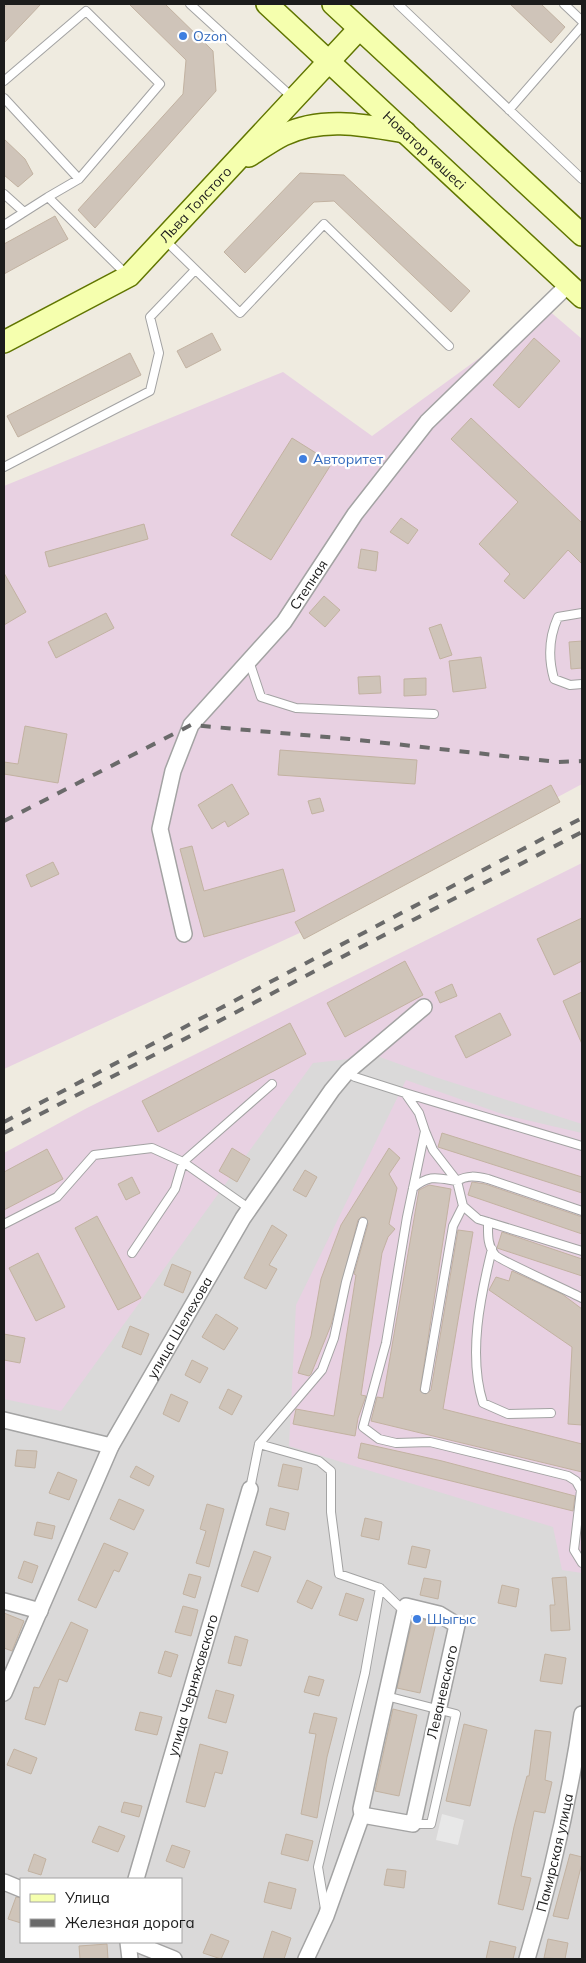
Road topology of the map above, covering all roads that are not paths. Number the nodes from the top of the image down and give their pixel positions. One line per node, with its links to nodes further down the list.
1 (190, 4): 12 (lane)
2 (267, 4): 9 (main road, Новатор көшесі)
3 (333, 4): 8 (main road)
4 (398, 4): 13 (lane)
5 (564, 4): 6 (lane)
6 (582, 21)
7 (582, 26): 13 (lane)
8 (359, 29): 9 (main road, Льва Толстого); 22 (main road)
9 (328, 60): 12 (main road, Льва Толстого); 14 (main road, Новатор көшесі)
10 (4, 81): 16 (lane)
11 (4, 98): 16 (lane)
12 (293, 98): 15 (main road, Льва Толстого)
13 (509, 110): 17 (lane)
14 (405, 132): 15 (main road); 26 (main road, Новатор көшесі)
15 (228, 169): 23 (main road, Льва Толстого)
16 (79, 179): 19 (lane)
17 (582, 179)
18 (4, 194): 20 (lane)
19 (48, 196): 20 (lane); 25 (lane)
20 (24, 212): 21 (lane)
21 (4, 224)
22 (582, 235)
23 (163, 238): 24 (lane); 25 (main road, Льва Толстого)
24 (195, 270): 28 (lane); 29 (lane)
25 (129, 276): 27 (main road, Льва Толстого)
26 (576, 291): 31 (street, Степная)
27 (4, 342)
28 (450, 346)
29 (4, 468)
30 (582, 613): 32 (lane)
31 (248, 662): 33 (lane); 34 (street, Степная)
32 (582, 684)
33 (434, 714)
34 (184, 934)
35 (424, 1007): 36 (street, улица Шелехова)
36 (347, 1072): 38 (lane); 45 (street, улица Шелехова)
37 (272, 1084): 41 (lane)
38 (405, 1093): 39 (lane); 40 (lane)
39 (425, 1130): 42 (lane); 43 (lane)
40 (582, 1146)
41 (183, 1162): 45 (lane); 49 (lane); 52 (lane)
42 (457, 1181): 43 (lane); 44 (lane); 46 (lane)
43 (413, 1188): 60 (lane)
44 (463, 1206): 48 (lane); 54 (lane)
45 (250, 1209): 58 (street, улица Шелехова)
46 (582, 1211)
47 (363, 1222): 57 (lane)
48 (488, 1222): 50 (lane); 51 (lane)
49 (4, 1224)
50 (492, 1249): 53 (lane); 55 (lane)
51 (582, 1251)
52 (132, 1253)
53 (582, 1298)
54 (425, 1389)
55 (552, 1414)
56 (4, 1420): 58 (street)
57 (258, 1444): 59 (lane); 61 (lane)
58 (111, 1446): 63 (street, улица Шелехова)
59 (250, 1489): 70 (street, улица Черняховского)
60 (582, 1563)
61 (380, 1588): 64 (lane); 73 (lane)
62 (4, 1601): 63 (street)
63 (40, 1611): 65 (street, улица Шелехова)
64 (404, 1611): 66 (street); 67 (street, Леваневского)
65 (4, 1693)
66 (386, 1696): 67 (lane); 69 (street)
67 (438, 1709): 69 (street, Леваневского)
68 (582, 1714): 79 (street, Памирская улица)
69 (362, 1815): 73 (street)
70 (136, 1878)
71 (4, 1882): 72 (street)
72 (20, 1889)
73 (326, 1916): 78 (street)
74 (128, 1943): 76 (street)
75 (134, 1943): 77 (street)
76 (130, 1959)
77 (174, 1959)
78 (306, 1959)
79 (527, 1959)

